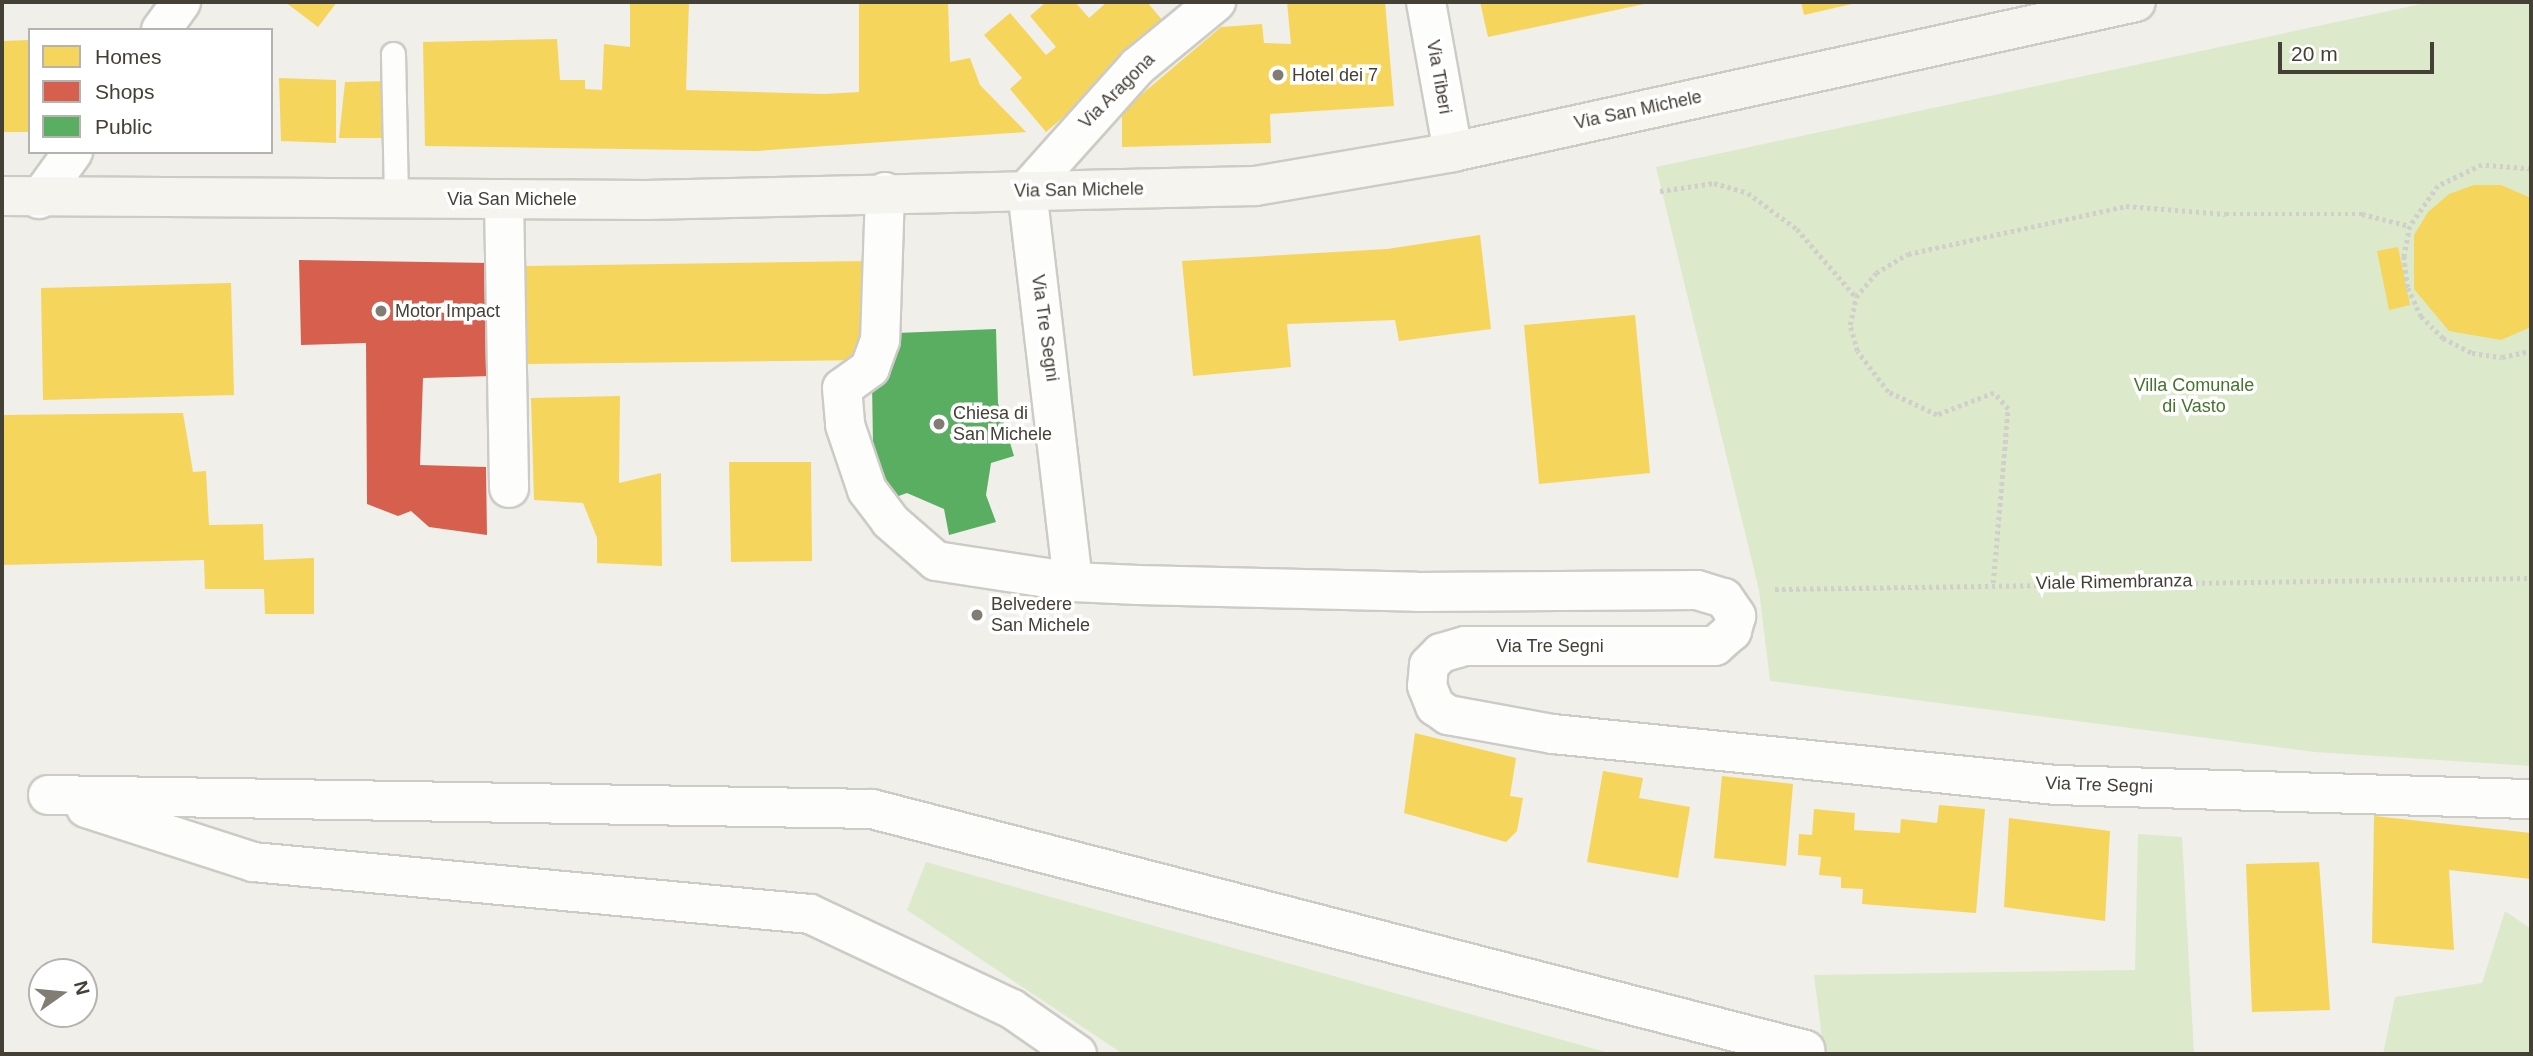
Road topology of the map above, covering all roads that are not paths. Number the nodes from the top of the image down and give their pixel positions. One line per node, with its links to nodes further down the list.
1 (181, 2): 5 (street)
2 (1216, 2): 9 (street, Via Aragona)
3 (1426, 2): 7 (street, Via Tiberi)
4 (2136, 2): 7 (street, Via San Michele)
5 (162, 28)
6 (393, 54): 14 (lane)
7 (1453, 152): 9 (street, Via San Michele)
8 (72, 154): 12 (street)
9 (1027, 190): 10 (street, Via San Michele); 16 (street, Via Tre Segni)
10 (885, 192): 13 (street, Via San Michele); 16 (street)
11 (2, 196): 12 (street, Via San Michele)
12 (39, 199): 14 (street, Via San Michele)
13 (504, 199): 14 (street, Via San Michele); 15 (street)
14 (396, 200)
15 (509, 488)
16 (1073, 582): 17 (street, Via Tre Segni)
17 (2531, 799)
18 (1805, 1050): 19 (street)
19 (1077, 1054)

